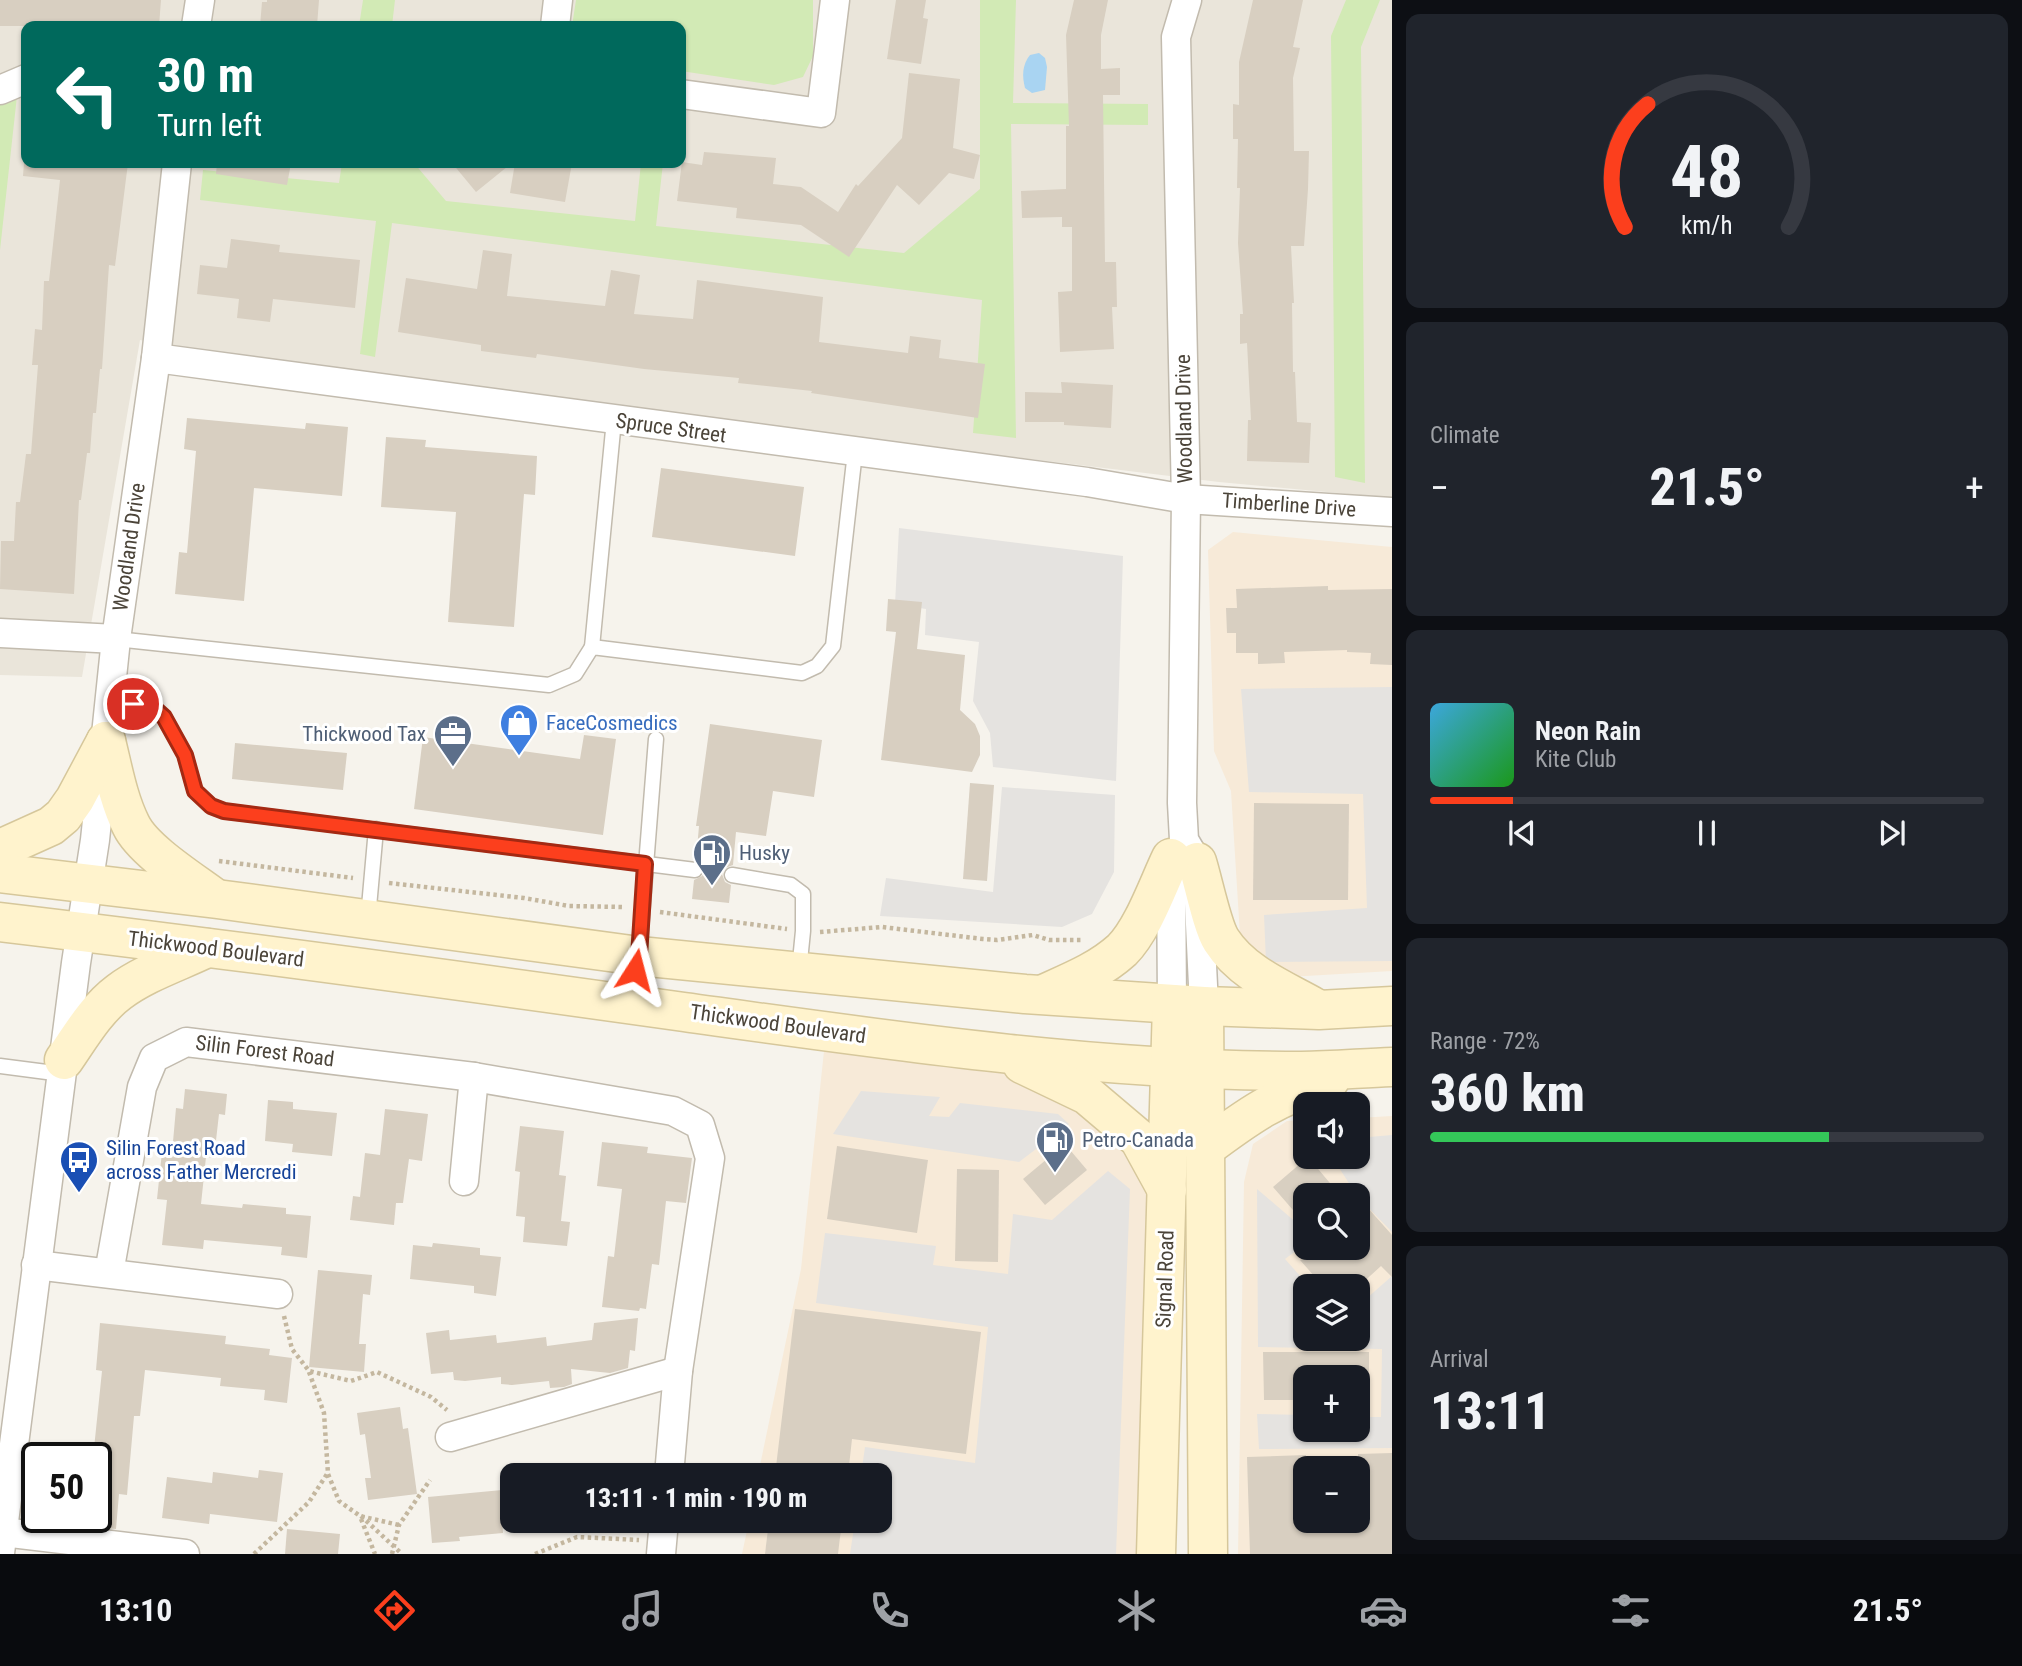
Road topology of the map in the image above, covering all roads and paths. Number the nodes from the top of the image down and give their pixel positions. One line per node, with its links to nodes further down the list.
1 (201, 0): 5 (street)
2 (558, 0): 6 (street)
3 (835, 0): 9 (street)
4 (1188, 0): 14 (street, Woodland Drive)
5 (197, 21)
6 (556, 21)
7 (21, 81): 8 (street)
8 (0, 90)
9 (686, 95)
10 (176, 168): 11 (street, Woodland Drive)
11 (156, 358): 12 (street, Spruce Street); 17 (street, Woodland Drive)
12 (614, 420): 13 (street, Spruce Street); 18 (lane)
13 (855, 452): 14 (street, Spruce Street); 18 (lane)
14 (1186, 499): 15 (street, Timberline Drive); 24 (street, Woodland Drive)
15 (1392, 512)
16 (0, 633): 17 (street)
17 (116, 639): 18 (lane); 19 (street, Woodland Drive)
18 (592, 647)
19 (111, 699): 21 (street, Woodland Drive); 22 (lane)
20 (656, 739): 26 (lane)
21 (106, 741): 23 (main road); 32 (street, Woodland Drive); 33 (main road)
22 (376, 829): 26 (lane); 36 (lane)
23 (0, 849)
24 (1184, 853): 46 (main road); 47 (street, Woodland Drive); 49 (main road)
25 (211, 859): 30 (path)
26 (645, 864): 27 (lane); 43 (lane)
27 (695, 870)
28 (0, 873): 32 (main road)
29 (732, 875): 44 (lane)
30 (346, 877)
31 (396, 883): 34 (path)
32 (89, 884): 33 (main road); 39 (street, Woodland Drive)
33 (217, 899): 36 (main road)
34 (610, 906)
35 (666, 913): 38 (path)
36 (368, 920): 43 (main road)
37 (0, 922): 39 (main road, Thickwood Boulevard)
38 (783, 929)
39 (80, 931): 42 (main road, Thickwood Boulevard); 52 (street)
40 (823, 933): 41 (path)
41 (1090, 938)
42 (206, 948): 45 (main road, Thickwood Boulevard); 52 (main road)
43 (639, 956): 44 (main road); 45 (main road)
44 (799, 971): 46 (main road)
45 (553, 994): 50 (main road, Thickwood Boulevard)
46 (1044, 994): 47 (main road)
47 (1188, 1005): 49 (main road); 54 (main road, Signal Road)
48 (1392, 1006): 49 (main road)
49 (1319, 1010)
50 (994, 1051): 54 (main road, Thickwood Boulevard); 58 (main road)
51 (0, 1066): 52 (lane)
52 (63, 1067): 59 (street)
53 (1380, 1067): 54 (main road, Thickwood Boulevard); 56 (main road)
54 (1188, 1068): 56 (main road, Signal Road); 58 (main road, Signal Road)
55 (474, 1077): 57 (street); 60 (street, Silin Forest Road); 63 (street, Silin Forest Road)
56 (1204, 1149): 81 (main road, Signal Road)
57 (464, 1181)
58 (1167, 1191): 80 (main road, Signal Road)
59 (36, 1265): 60 (street); 65 (street)
60 (109, 1273): 61 (street)
61 (278, 1294): 62 (path)
62 (309, 1371): 64 (path); 67 (path)
63 (678, 1371): 64 (street); 66 (street, Silin Forest Road)
64 (461, 1434)
65 (6, 1458): 72 (street)
66 (670, 1463)
67 (328, 1474): 69 (path); 75 (path)
68 (430, 1480): 70 (path)
69 (360, 1516): 70 (path); 73 (path); 76 (path)
70 (399, 1525): 73 (path)
71 (663, 1538): 79 (path)
72 (1, 1543): 74 (street)
73 (394, 1546): 77 (path); 78 (path)
74 (185, 1554)
75 (254, 1554)
76 (375, 1554)
77 (392, 1554)
78 (402, 1554)
79 (535, 1554)
80 (1156, 1554)
81 (1208, 1554)

